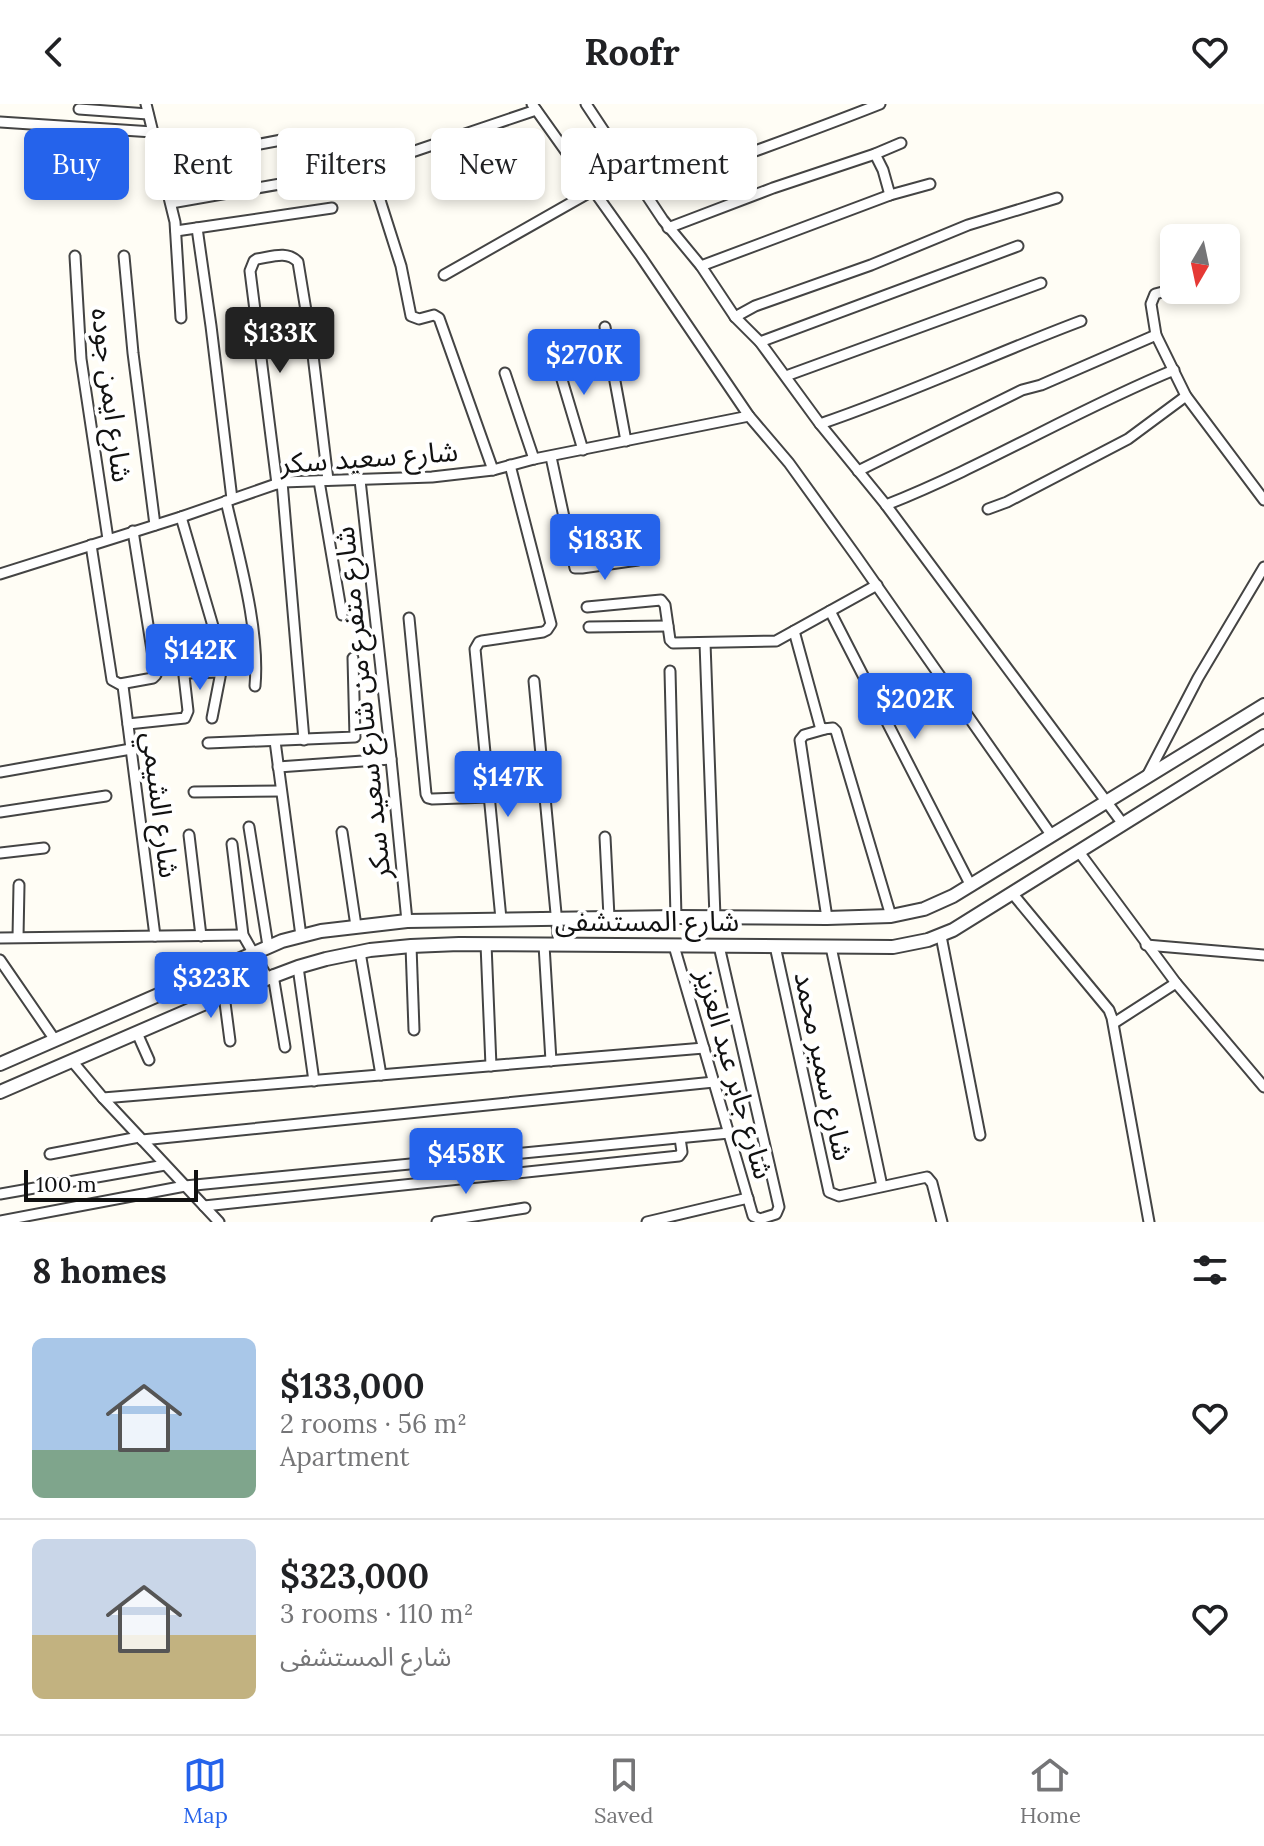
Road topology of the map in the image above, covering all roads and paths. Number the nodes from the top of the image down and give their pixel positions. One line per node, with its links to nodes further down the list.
1 (880, 104): 11 (street)
2 (589, 105): 7 (street)
3 (534, 107): 10 (street); 12 (street)
4 (79, 109): 5 (street)
5 (147, 109)
6 (0, 122): 8 (street)
7 (604, 128)
8 (145, 131)
9 (901, 143): 13 (street)
10 (561, 146)
11 (757, 149)
12 (415, 151)
13 (875, 154): 16 (street); 26 (street)
14 (930, 184): 16 (street)
15 (277, 185): 23 (street)
16 (890, 195): 31 (street)
17 (1057, 198): 35 (street)
18 (170, 200): 23 (street)
19 (380, 200): 53 (street)
20 (576, 200): 32 (street)
21 (599, 200): 46 (street)
22 (649, 200): 26 (street)
23 (171, 203): 27 (street)
24 (332, 208): 25 (street)
25 (197, 228): 27 (street); 58 (street)
26 (668, 228): 31 (street)
27 (176, 231): 36 (street)
28 (1018, 246): 40 (street)
29 (75, 256): 65 (street, شارع ايمن جوده)
30 (124, 256): 63 (street)
31 (701, 266): 35 (street)
32 (444, 275)
33 (1041, 283): 44 (street)
34 (1160, 293): 39 (street)
35 (735, 317): 40 (street)
36 (181, 318)
37 (1081, 321): 47 (street)
38 (605, 327): 48 (street)
39 (1156, 335): 42 (street); 54 (street)
40 (760, 342): 44 (street)
41 (554, 353): 49 (street)
42 (1174, 370): 45 (street); 60 (street)
43 (505, 373): 51 (street)
44 (786, 376): 47 (street)
45 (1186, 396): 59 (street); 61 (street)
46 (749, 416): 48 (street, شارع سعيد سكر); 70 (street)
47 (820, 424): 54 (street)
48 (626, 441): 49 (street, شارع سعيد سكر)
49 (583, 450): 50 (street, شارع سعيد سكر)
50 (551, 457): 51 (street, شارع سعيد سكر); 67 (street)
51 (534, 459): 52 (street, شارع سعيد سكر)
52 (510, 465): 53 (street, شارع سعيد سكر); 101 (street)
53 (493, 470): 56 (street, شارع سعيد سكر)
54 (858, 471): 60 (street)
55 (323, 480): 56 (street, شارع سعيد سكر); 57 (street, شارع سعيد سكر); 57 (street); 73 (street)
56 (360, 480): 94 (street, شارع متفرع من شارع سعيد سكر)
57 (279, 483): 58 (street, شارع سعيد سكر); 90 (street)
58 (229, 500): 62 (street, شارع سعيد سكر); 84 (street)
59 (1264, 500)
60 (886, 505): 102 (street)
61 (988, 509)
62 (181, 517): 63 (street, شارع سعيد سكر); 81 (street)
63 (155, 525): 64 (street, شارع سعيد سكر)
64 (133, 531): 65 (street, شارع سعيد سكر); 83 (street)
65 (108, 539): 66 (street, شارع سعيد سكر)
66 (91, 545): 69 (street, شارع سعيد سكر); 83 (street, شارع الشيمي)
67 (638, 560)
68 (1264, 567): 97 (street)
69 (0, 574)
70 (877, 585): 72 (street); 108 (street)
71 (587, 607): 75 (street)
72 (830, 611): 77 (street); 115 (street)
73 (342, 615)
74 (409, 618): 101 (street)
75 (668, 626): 76 (street); 78 (street)
76 (589, 627)
77 (794, 631): 78 (street); 88 (street)
78 (705, 643): 120 (street)
79 (353, 658): 90 (street)
80 (670, 671): 119 (street)
81 (221, 672): 86 (street); 87 (street)
82 (534, 681): 121 (street)
83 (120, 684): 87 (street, شارع الشيمي)
84 (255, 686)
85 (1264, 705): 97 (street, شارع المستشفى)
86 (212, 718)
87 (128, 724): 93 (street, شارع الشيمي)
88 (825, 729): 117 (street); 122 (street)
89 (1264, 736): 104 (street, شارع المستشفى)
90 (304, 740): 91 (street)
91 (275, 741): 92 (street); 95 (street)
92 (208, 743)
93 (131, 749): 96 (street); 127 (street, شارع الشيمي)
94 (391, 759): 95 (street); 124 (street, شارع متفرع من شارع سعيد سكر)
95 (278, 767): 98 (street)
96 (0, 772)
97 (1145, 779): 102 (street, شارع المستشفى)
98 (281, 791): 99 (street); 129 (street)
99 (194, 792)
100 (106, 796): 103 (street)
101 (489, 797): 123 (street)
102 (1107, 802): 104 (street); 108 (street, شارع المستشفى)
103 (0, 812)
104 (1123, 824): 112 (street, شارع المستشفى)
105 (249, 827): 137 (street)
106 (342, 832): 125 (street)
107 (189, 835): 128 (street)
108 (1052, 836): 115 (street, شارع المستشفى)
109 (605, 837): 118 (street)
110 (232, 844): 126 (street)
111 (44, 848): 113 (street)
112 (1079, 852): 116 (street, شارع المستشفى); 136 (street)
113 (0, 853)
114 (19, 885): 131 (street)
115 (971, 886): 117 (street, شارع المستشفى)
116 (1012, 893): 130 (street, شارع المستشفى); 151 (street)
117 (891, 916): 122 (street, شارع المستشفى)
118 (609, 917): 119 (street, شارع المستشفى); 121 (street, شارع المستشفى)
119 (676, 917): 120 (street, شارع المستشفى)
120 (715, 917): 122 (street, شارع المستشفى)
121 (557, 918): 123 (street, شارع المستشفى); 135 (street)
122 (827, 918)
123 (501, 919): 124 (street, شارع المستشفى)
124 (407, 921): 125 (street, شارع المستشفى)
125 (356, 926): 129 (street, شارع المستشفى)
126 (243, 935): 128 (street); 144 (street)
127 (155, 936): 128 (street); 131 (street)
128 (201, 936)
129 (301, 936): 137 (street, شارع المستشفى)
130 (941, 936): 142 (street, شارع المستشفى); 170 (street)
131 (18, 937): 132 (street)
132 (0, 938)
133 (486, 944): 134 (street, شارع المستشفى); 138 (street, شارع المستشفى); 162 (street)
134 (544, 945): 135 (street, شارع المستشفى); 160 (street)
135 (559, 945): 139 (street, شارع المستشفى)
136 (1146, 945): 145 (street); 149 (street)
137 (268, 946): 144 (street, شارع المستشفى)
138 (411, 946): 143 (street, شارع المستشفى); 152 (street)
139 (674, 946): 140 (street, شارع المستشفى); 157 (street, شارع جابر عبد العزيز)
140 (719, 946): 141 (street, شارع المستشفى); 181 (street, شارع جابر عبد العزيز)
141 (775, 946): 142 (street, شارع المستشفى); 179 (street, شارع سمير محمد)
142 (831, 947): 179 (street)
143 (360, 952): 147 (street, شارع المستشفى); 163 (street)
144 (253, 953): 148 (street); 154 (street, شارع المستشفى)
145 (1264, 955)
146 (0, 960): 154 (street)
147 (298, 967): 148 (street, شارع المستشفى); 164 (street)
148 (270, 976): 150 (street, شارع المستشفى); 156 (street)
149 (1176, 983): 151 (street); 166 (street)
150 (224, 995): 153 (street, شارع المستشفى); 155 (street)
151 (1114, 1023): 190 (street)
152 (414, 1030)
153 (137, 1033): 158 (street); 159 (street, شارع المستشفى)
154 (55, 1040): 161 (street, شارع المستشفى)
155 (230, 1041)
156 (285, 1047)
157 (704, 1048): 160 (street); 165 (street, شارع جابر عبد العزيز)
158 (149, 1060)
159 (72, 1061): 167 (street, شارع المستشفى); 168 (street)
160 (551, 1061): 162 (street)
161 (0, 1064)
162 (491, 1066): 163 (street)
163 (381, 1075): 164 (street)
164 (314, 1081): 168 (street)
165 (714, 1082): 169 (street, شارع جابر عبد العزيز); 171 (street)
166 (1264, 1087)
167 (0, 1092)
168 (103, 1098): 171 (street)
169 (729, 1133): 172 (street); 181 (street, شارع جابر عبد العزيز)
170 (980, 1135)
171 (140, 1138): 173 (street); 174 (street)
172 (680, 1138): 175 (street); 178 (street)
173 (50, 1154)
174 (165, 1165): 177 (street); 180 (street)
175 (400, 1165): 176 (street); 178 (street)
176 (262, 1178): 177 (street); 182 (street)
177 (185, 1186): 183 (street); 185 (street)
178 (403, 1186): 182 (street)
179 (882, 1186): 189 (street)
180 (0, 1194)
181 (748, 1198): 188 (street)
182 (265, 1200): 183 (street)
183 (204, 1206): 186 (street)
184 (525, 1208): 187 (street)
185 (0, 1221)
186 (219, 1222)
187 (437, 1222)
188 (647, 1222)
189 (942, 1222)
190 (1149, 1222)

